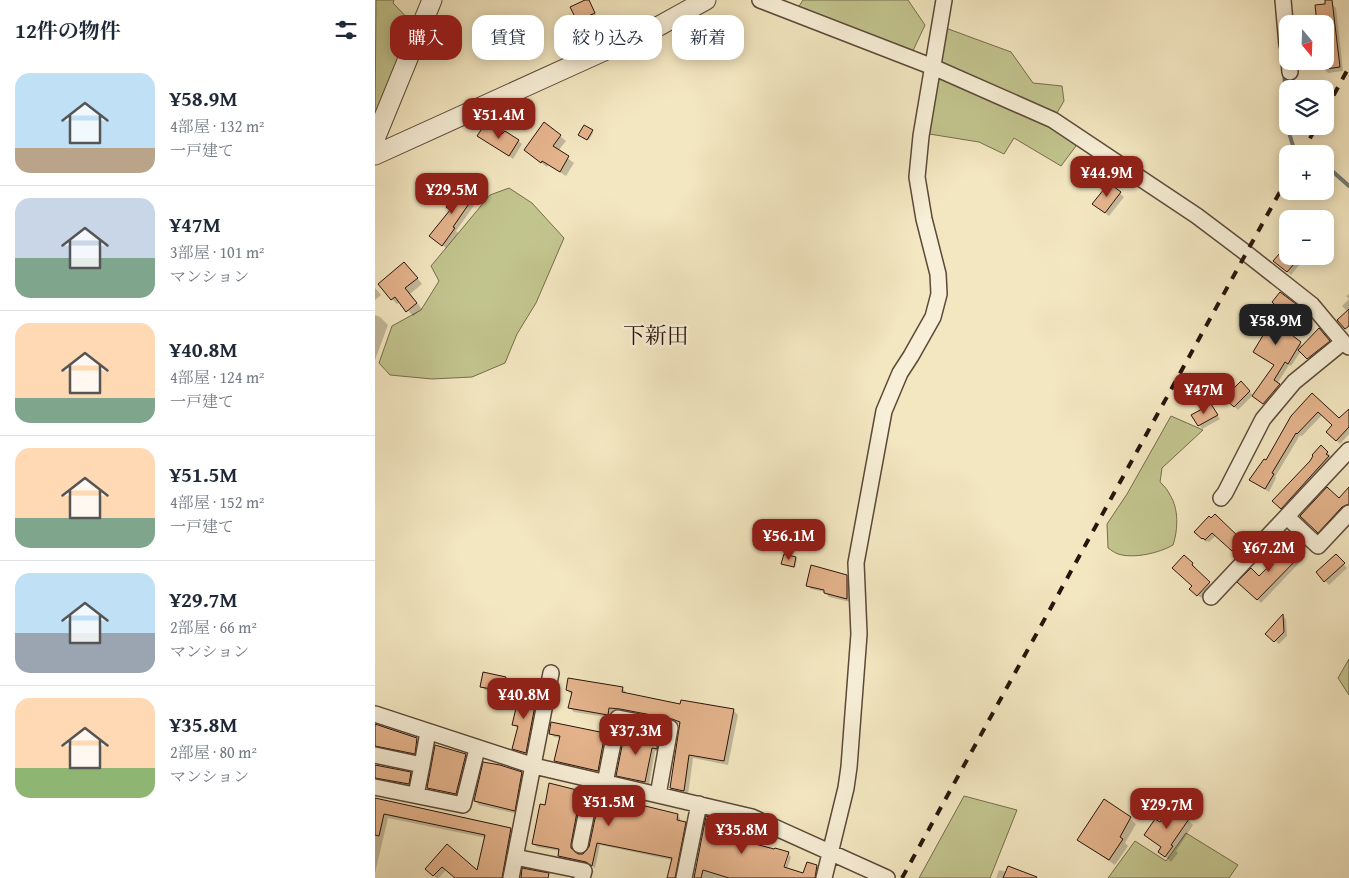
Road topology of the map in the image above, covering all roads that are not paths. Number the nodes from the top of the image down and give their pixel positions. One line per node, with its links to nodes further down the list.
1 (432, 0): 8 (street)
2 (705, 0): 9 (street)
3 (759, 0): 7 (street)
4 (944, 0): 7 (street)
5 (1283, 0): 6 (street)
6 (1284, 15)
7 (933, 67): 10 (street); 29 (street)
8 (375, 139)
9 (375, 155)
10 (1346, 344): 12 (street)
11 (1349, 450): 14 (street)
12 (1221, 498)
13 (1349, 513): 14 (street)
14 (1287, 517): 15 (street)
15 (1211, 597)
16 (551, 673): 22 (street)
17 (375, 714): 18 (street)
18 (428, 732): 19 (street); 21 (street)
19 (477, 748): 22 (street); 25 (street)
20 (375, 756): 21 (street)
21 (421, 765): 25 (street)
22 (534, 766): 23 (street); 30 (street)
23 (599, 782): 26 (street); 26 (street); 28 (street)
24 (375, 786): 25 (street)
25 (416, 795)
26 (658, 795): 27 (street)
27 (699, 804): 29 (street); 33 (street)
28 (580, 845)
29 (830, 854): 34 (street); 35 (street)
30 (515, 856): 31 (street); 32 (street)
31 (511, 878)
32 (584, 878)
33 (684, 878)
34 (824, 878)
35 (887, 878)

